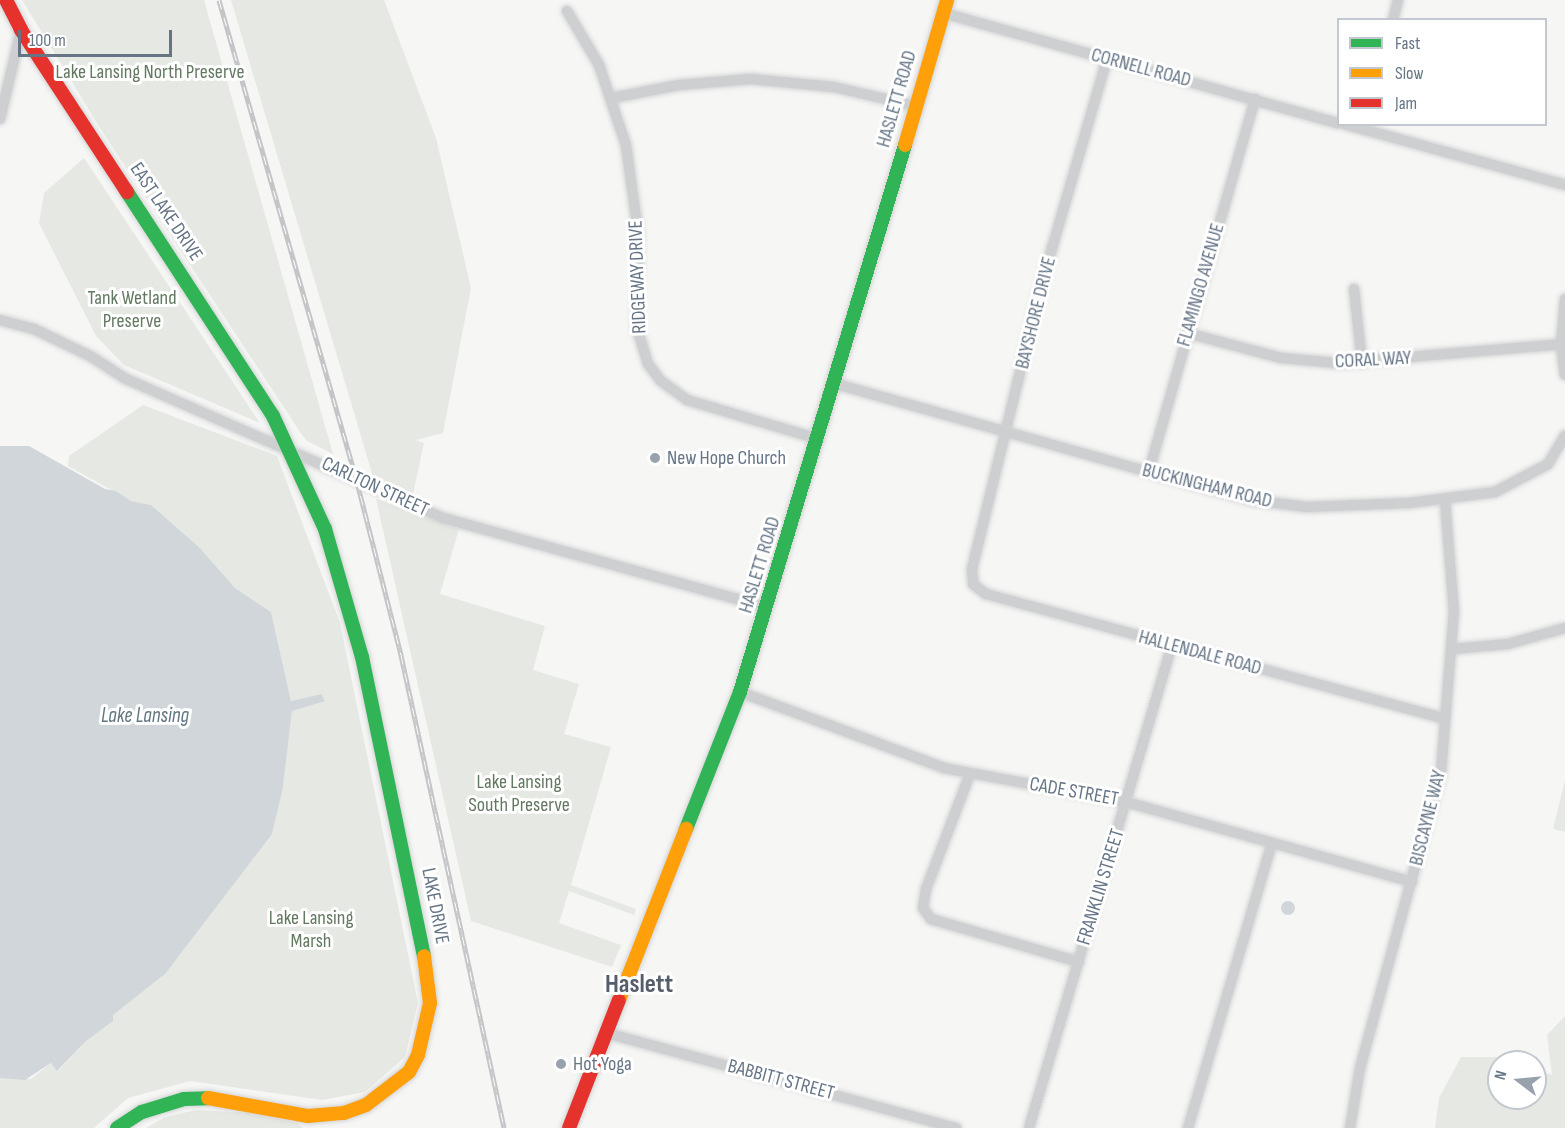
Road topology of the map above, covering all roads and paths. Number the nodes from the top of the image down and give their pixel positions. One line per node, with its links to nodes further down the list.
1 (6, 0): 6 (street, EAST LAKE DRIVE)
2 (1398, 0): 5 (street)
3 (945, 6): 7 (street, CORNELL ROAD); 10 (street, HASLETT ROAD)
4 (567, 11): 8 (street, RIDGEWAY DRIVE)
5 (1394, 18)
6 (21, 30): 11 (street); 26 (street, EAST LAKE DRIVE)
7 (1107, 59): 9 (street, CORNELL ROAD); 23 (street, BAYSHORE DRIVE)
8 (612, 98): 10 (street); 25 (street, RIDGEWAY DRIVE)
9 (1254, 99): 12 (street, CORNELL ROAD); 18 (street, FLAMINGO AVENUE)
10 (915, 106): 22 (street, HASLETT ROAD)
11 (0, 118)
12 (1337, 123)
13 (1363, 127): 14 (street)
14 (1565, 185)
15 (1354, 288): 20 (street)
16 (1565, 298): 19 (street)
17 (0, 320): 26 (street, CARLTON STREET)
18 (1187, 333): 20 (street, CORAL WAY); 27 (street, FLAMINGO AVENUE)
19 (1561, 344): 20 (street, CORAL WAY); 21 (street)
20 (1362, 363)
21 (1565, 375)
22 (836, 384): 23 (street, BUCKINGHAM ROAD); 25 (street, HASLETT ROAD)
23 (1006, 433): 27 (street, BUCKINGHAM ROAD); 29 (street, BAYSHORE DRIVE)
24 (1565, 436): 28 (street, BUCKINGHAM ROAD)
25 (819, 439): 30 (street, HASLETT ROAD)
26 (289, 448): 30 (street, CARLTON STREET); 42 (street, LAKE DRIVE)
27 (1149, 471): 28 (street, BUCKINGHAM ROAD)
28 (1445, 500): 33 (street, BISCAYNE WAY)
29 (972, 569): 32 (street, HALLENDALE ROAD)
30 (767, 608): 34 (street, HASLETT ROAD)
31 (1565, 628): 33 (street)
32 (1172, 645): 35 (street, HALLENDALE ROAD); 37 (street, FRANKLIN STREET)
33 (1453, 649): 35 (street, BISCAYNE WAY)
34 (740, 692): 36 (street, CADE STREET); 41 (street, HASLETT ROAD)
35 (1445, 719): 39 (street, BISCAYNE WAY)
36 (970, 774): 37 (street, CADE STREET); 40 (street)
37 (1126, 802): 38 (street, CADE STREET); 40 (street, FRANKLIN STREET)
38 (1272, 843): 39 (street, CADE STREET); 46 (street)
39 (1412, 882): 47 (street, BISCAYNE WAY)
40 (1079, 962): 45 (street, FRANKLIN STREET)
41 (606, 1033): 43 (street, HASLETT ROAD); 44 (street, BABBITT STREET)
42 (117, 1128)
43 (569, 1128)
44 (956, 1128)
45 (1029, 1128)
46 (1188, 1128)
47 (1350, 1128)

